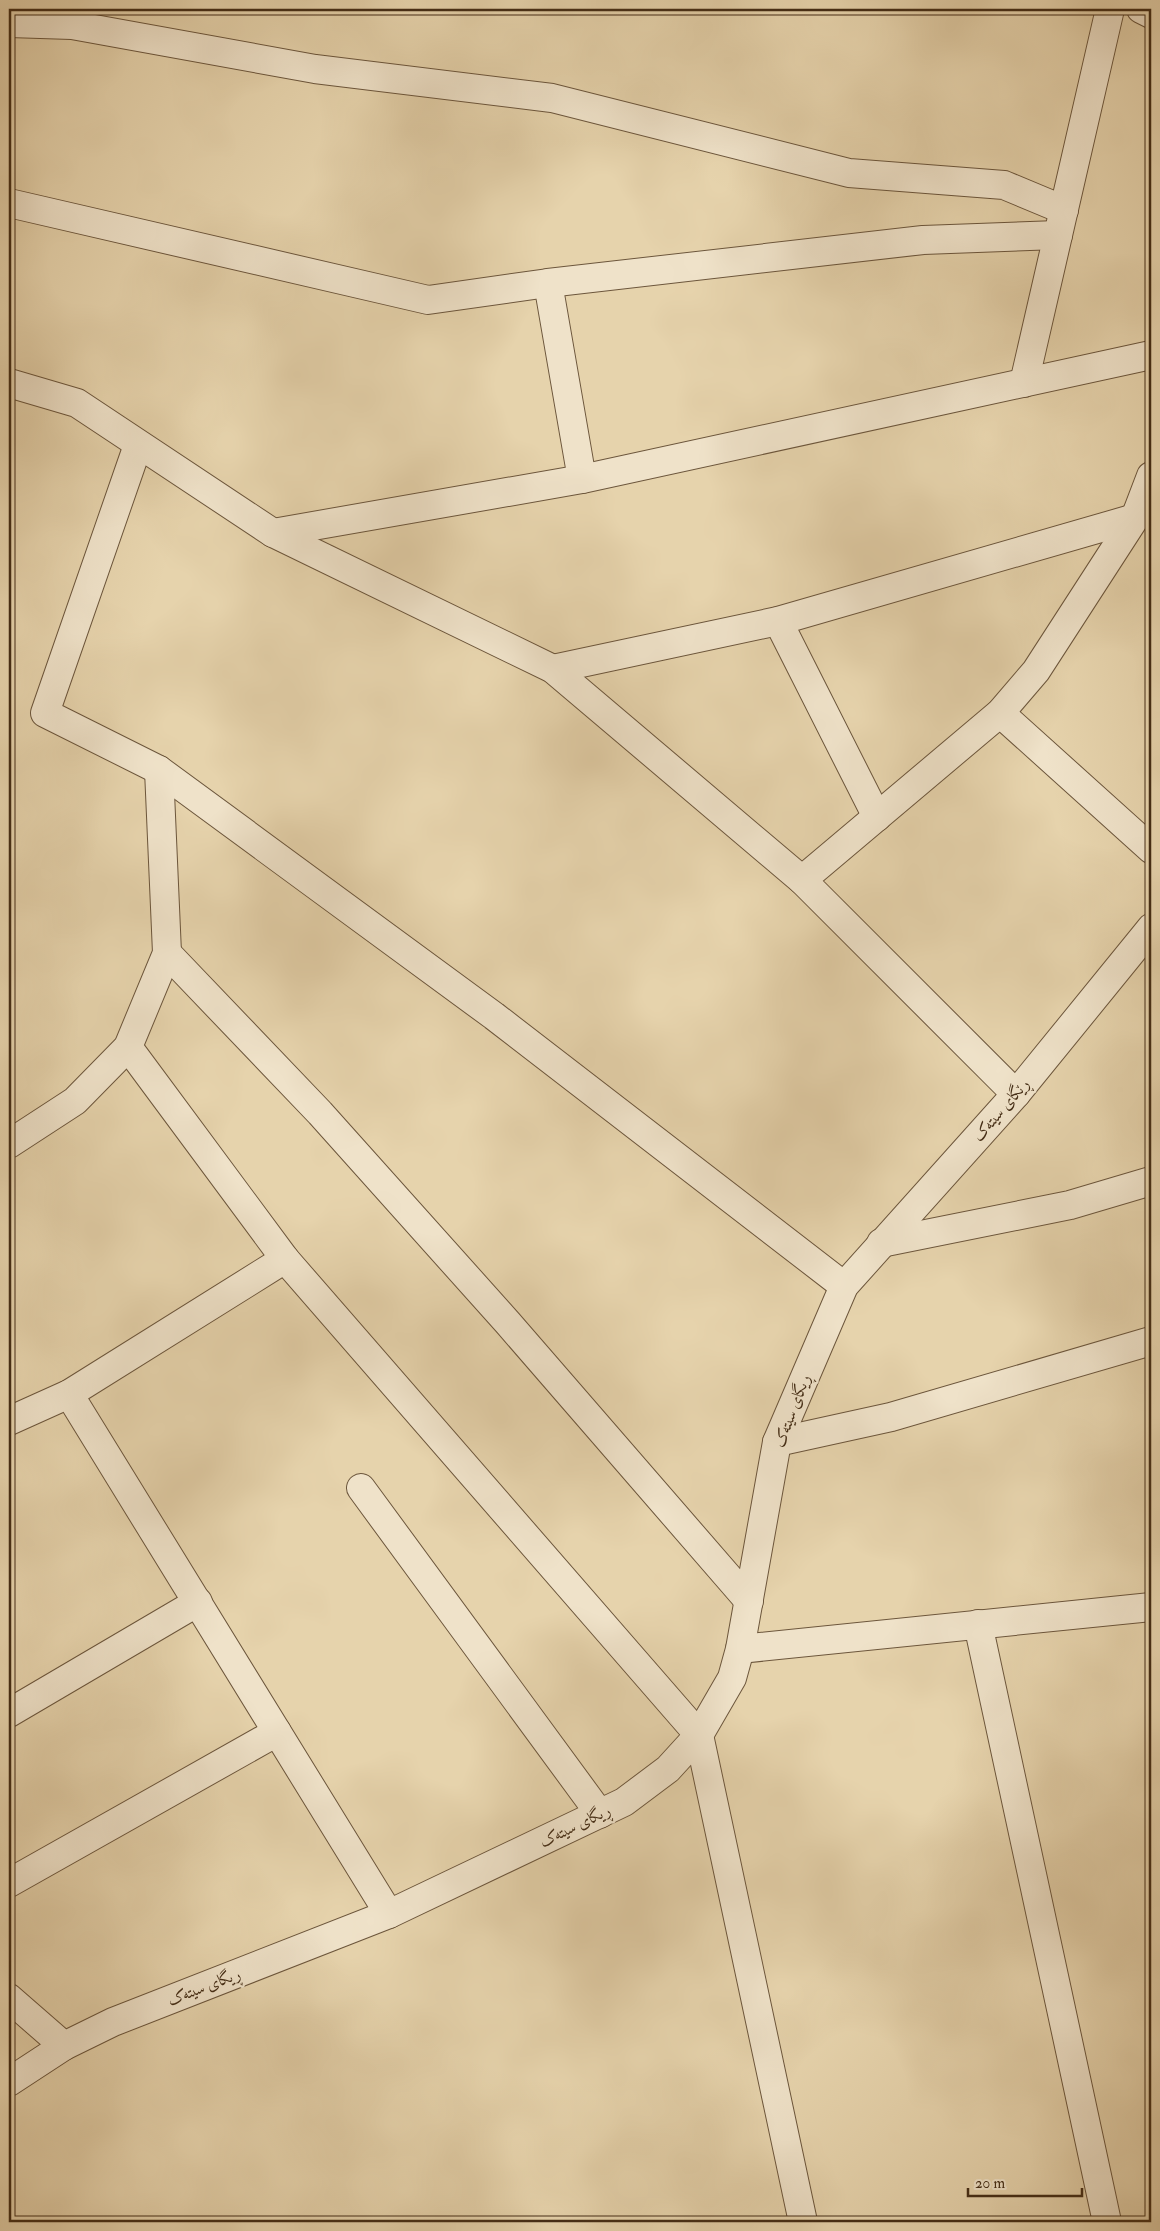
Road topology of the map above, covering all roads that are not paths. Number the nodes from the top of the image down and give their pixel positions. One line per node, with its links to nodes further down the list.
1 (1110, 9): 6 (street)
2 (1141, 9): 3 (street)
3 (1151, 14)
4 (9, 23): 6 (street)
5 (9, 203): 7 (street)
6 (1061, 223): 7 (street); 10 (street)
7 (548, 283): 13 (street)
8 (1151, 355): 10 (street)
9 (9, 383): 11 (street)
10 (1024, 383): 13 (street)
11 (138, 445): 15 (street); 19 (street)
12 (1151, 476): 14 (street)
13 (582, 479): 15 (street)
14 (1135, 518): 16 (street); 18 (street)
15 (273, 533): 17 (street)
16 (778, 621): 17 (street); 20 (street)
17 (553, 669): 22 (street)
18 (1000, 713): 20 (street); 21 (street)
19 (159, 770): 24 (street); 31 (street)
20 (877, 817): 22 (street)
21 (1151, 849)
22 (802, 880): 26 (street)
23 (1151, 928): 26 (street, ڕێگای سیتەک)
24 (167, 953): 25 (street); 37 (street)
25 (128, 1048): 27 (street); 30 (street)
26 (1016, 1094): 29 (street, ڕێگای سیتەک)
27 (9, 1144)
28 (1151, 1181): 29 (street)
29 (881, 1243): 31 (street, ڕێگای سیتەک)
30 (285, 1259): 33 (street); 44 (street)
31 (844, 1286): 35 (street, ڕیگای سیتەک)
32 (1151, 1341): 35 (street)
33 (69, 1394): 34 (street); 38 (street)
34 (9, 1421)
35 (777, 1442): 37 (street, ڕیگای سیتەک)
36 (361, 1488): 45 (street)
37 (749, 1601): 41 (street, ڕیگای سیتەک)
38 (198, 1602): 42 (street); 43 (street)
39 (1151, 1607): 40 (street)
40 (978, 1624): 41 (street); 52 (street)
41 (740, 1648): 44 (street, ڕیگای سیتەک)
42 (9, 1713)
43 (277, 1732): 46 (street); 47 (street)
44 (699, 1735): 45 (street, ڕیگای سیتەک); 51 (street)
45 (600, 1814): 47 (street, ڕیگای سیتەک)
46 (9, 1882)
47 (390, 1914): 49 (street, ڕیگای سیتەک)
48 (9, 1998): 49 (street)
49 (64, 2046): 50 (street, ڕیگای سیتەک)
50 (9, 2082)
51 (803, 2222)
52 (1107, 2222)

